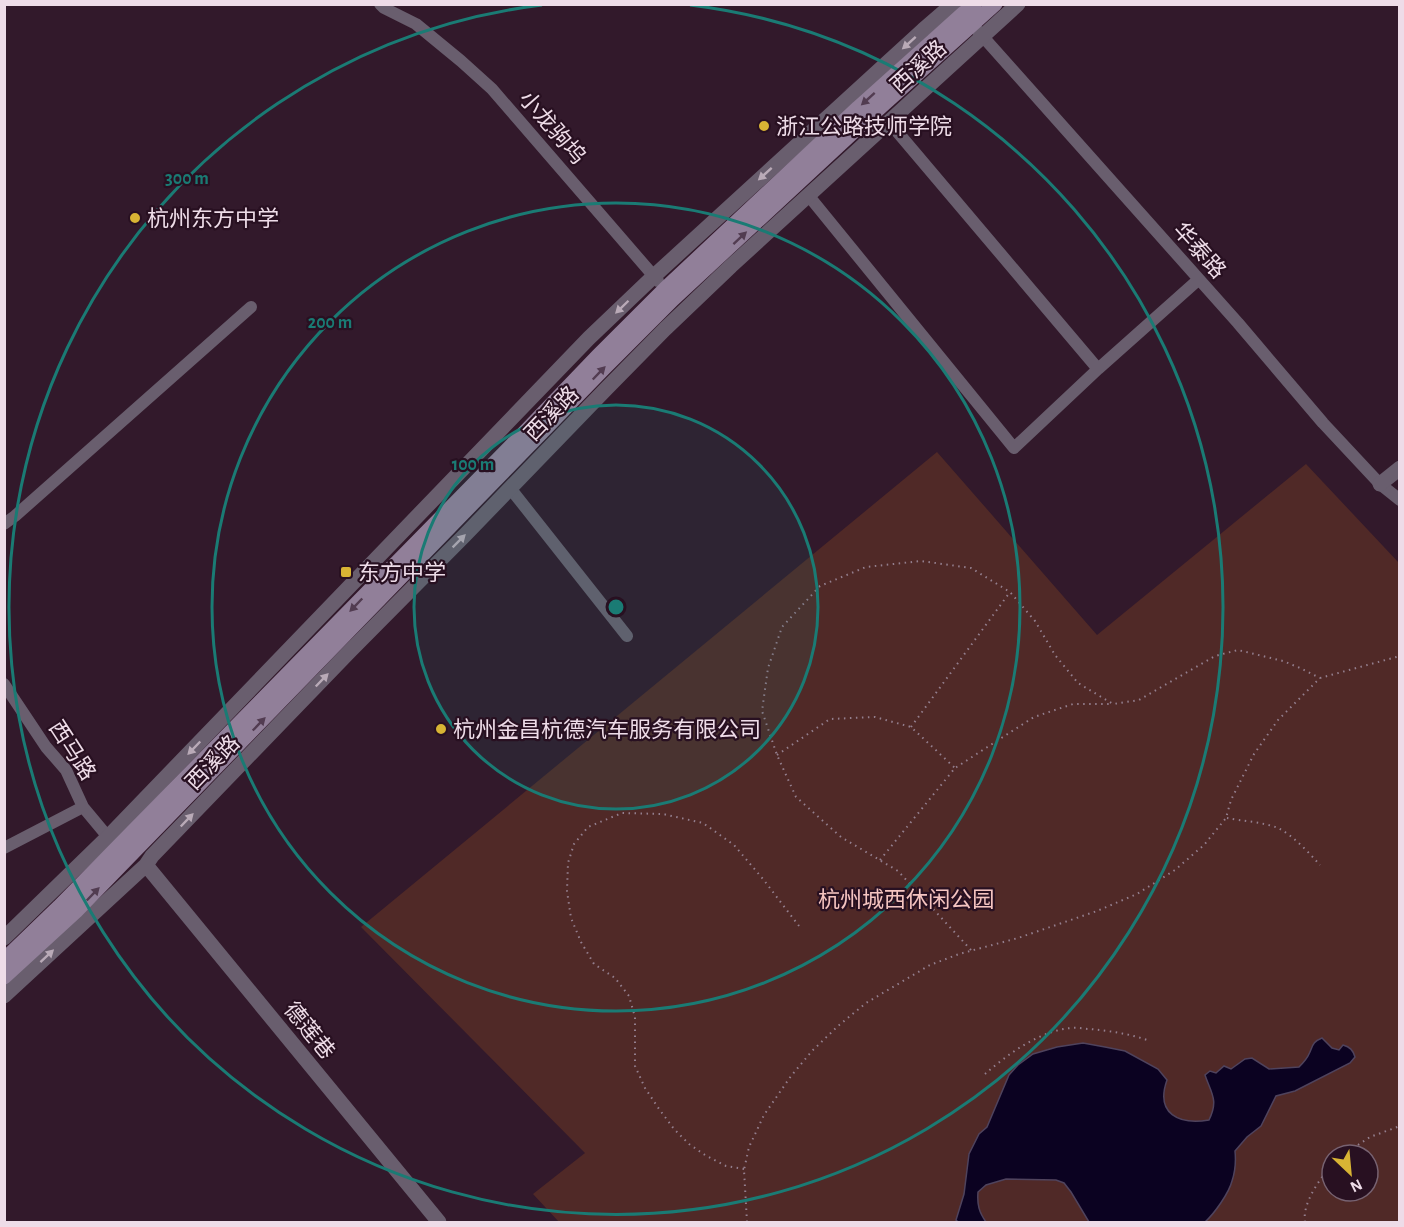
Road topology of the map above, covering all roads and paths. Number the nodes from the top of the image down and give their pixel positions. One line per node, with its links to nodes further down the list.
1 (380, 4): 9 (street, 小龙驹坞)
2 (953, 4): 9 (street, 西溪路, one-way to 9)
3 (974, 4): 11 (main road, 西溪路, one-way to 11)
4 (995, 4): 6 (main road, 西溪路)
5 (1018, 4): 6 (street, 西溪路)
6 (977, 30): 7 (street, 西溪路); 10 (street, 华泰路); 11 (main road, 西溪路, one-way to 6)
7 (889, 122): 8 (street, 西溪路); 13 (street)
8 (808, 195): 13 (street); 16 (street, 西溪路)
9 (654, 276): 11 (street, 小龙驹坞); 30 (street, 西溪路, one-way to 30)
10 (1198, 280): 13 (street); 15 (street, 华泰路)
11 (669, 294): 38 (main road, 西溪路, one-way to 38); 39 (main road, 西溪路, one-way to 11)
12 (251, 308): 18 (street)
13 (1098, 369)
14 (1400, 468): 15 (street)
15 (1380, 484): 17 (street, 华泰路)
16 (510, 488): 20 (street); 33 (street, 西溪路, one-way to 16)
17 (1400, 500)
18 (4, 524)
19 (1010, 592): 24 (path); 25 (path); 26 (path)
20 (627, 636)
21 (1400, 656): 22 (path)
22 (1320, 678): 24 (path); 29 (path)
23 (4, 684): 28 (street, 西马路)
24 (1113, 704): 27 (path)
25 (911, 727): 26 (path); 27 (path)
26 (777, 754): 32 (path)
27 (955, 768): 32 (path)
28 (83, 807): 30 (street, 西马路); 31 (street)
29 (1226, 818): 34 (path); 37 (path)
30 (108, 837): 36 (street, 西溪路)
31 (4, 848)
32 (880, 860): 37 (path)
33 (146, 865): 40 (street, 西溪路, one-way to 33); 47 (street, 德莲巷)
34 (1320, 865)
35 (799, 926): 45 (path)
36 (4, 938)
37 (971, 950): 45 (path)
38 (4, 960)
39 (4, 977)
40 (4, 996)
41 (1150, 1041): 42 (path)
42 (985, 1074)
43 (1400, 1126): 44 (path)
44 (1361, 1143)
45 (744, 1170): 48 (path)
46 (1320, 1178): 49 (path)
47 (439, 1222)
48 (747, 1222)
49 (1305, 1222)

